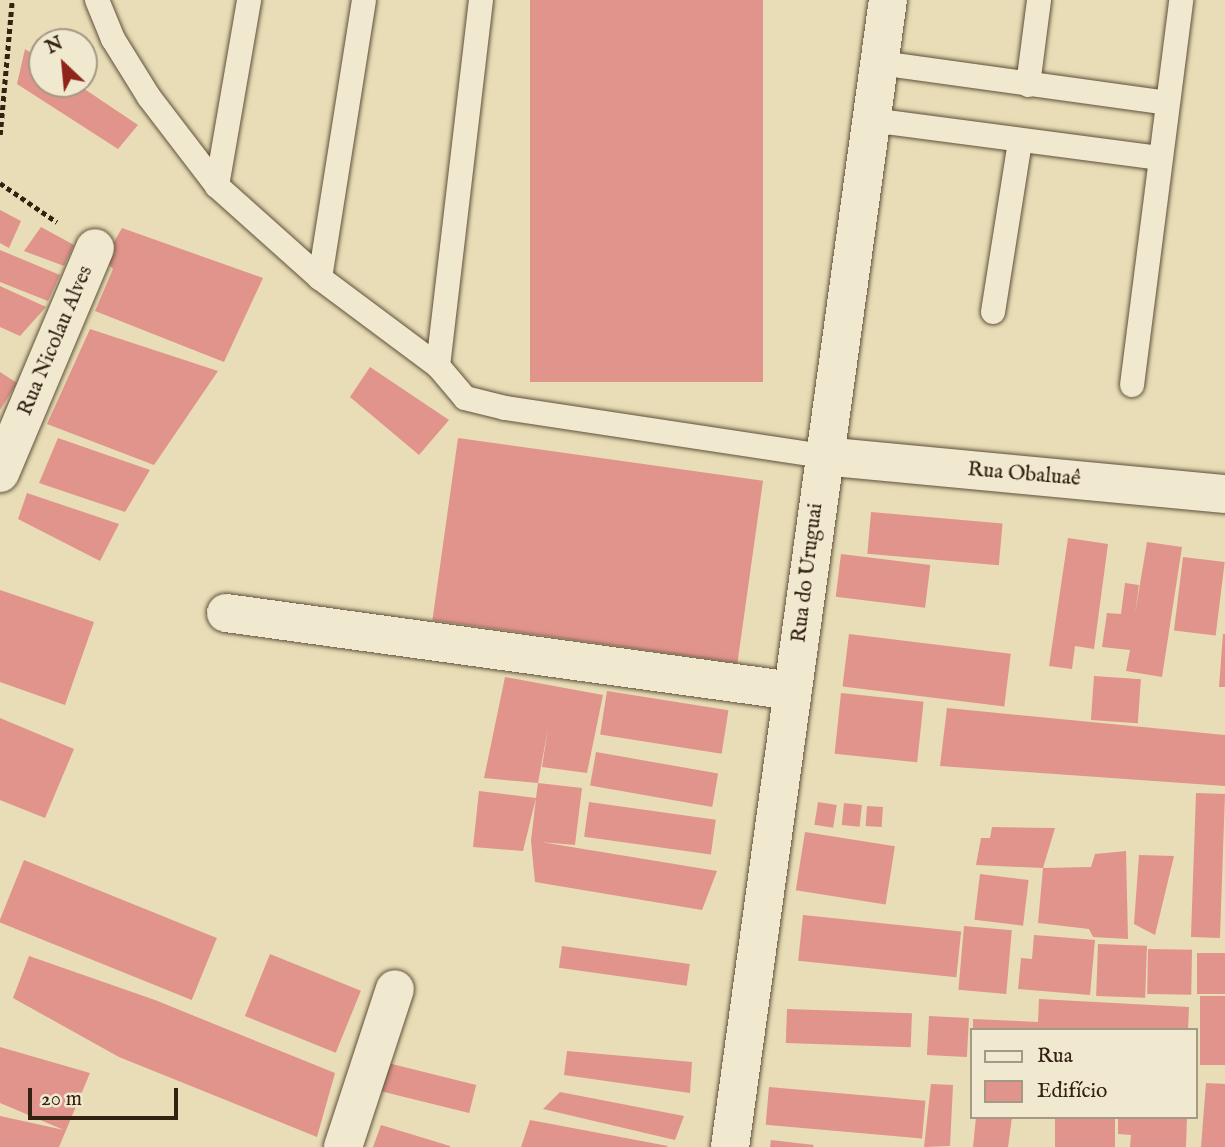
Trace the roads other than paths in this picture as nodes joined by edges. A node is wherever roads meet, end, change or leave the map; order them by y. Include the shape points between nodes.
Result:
1 (97, 0) edge
2 (248, 0) edge
3 (364, 0) edge
4 (481, 0) edge
5 (888, 0) edge
6 (1039, 0) edge
7 (1181, 0) edge
8 (880, 63) junction
9 (1028, 85) junction
10 (1167, 103) junction
11 (871, 120) junction
12 (1020, 141) junction
13 (1161, 158) junction
14 (217, 186) junction
15 (95, 248) road end
16 (320, 278) junction
17 (993, 312) dead end
18 (438, 366) junction
19 (1132, 385) dead end
20 (823, 456) junction
21 (0, 473) edge
22 (1225, 494) edge
23 (226, 613) dead end
24 (793, 691) junction
25 (394, 989) dead end
26 (343, 1147) edge
27 (730, 1147) edge

1 - 14 lane via 113,39 149,97
2 - 14 lane
3 - 16 lane
4 - 18 lane
5 - 8 street, Rua do Uruguai
6 - 9 lane
7 - 10 lane
8 - 9 lane
8 - 11 street, Rua do Uruguai
9 - 10 lane
10 - 13 lane
11 - 12 lane
11 - 20 street, Rua do Uruguai
12 - 13 lane
12 - 17 lane
13 - 19 lane
14 - 16 lane
15 - 21 street, Rua Nicolau Alves
16 - 18 lane
18 - 20 lane via 466,398 505,408
20 - 22 street, Rua Obaluaê
20 - 24 street, Rua do Uruguai
23 - 24 street
24 - 27 street, Rua do Uruguai
25 - 26 street

